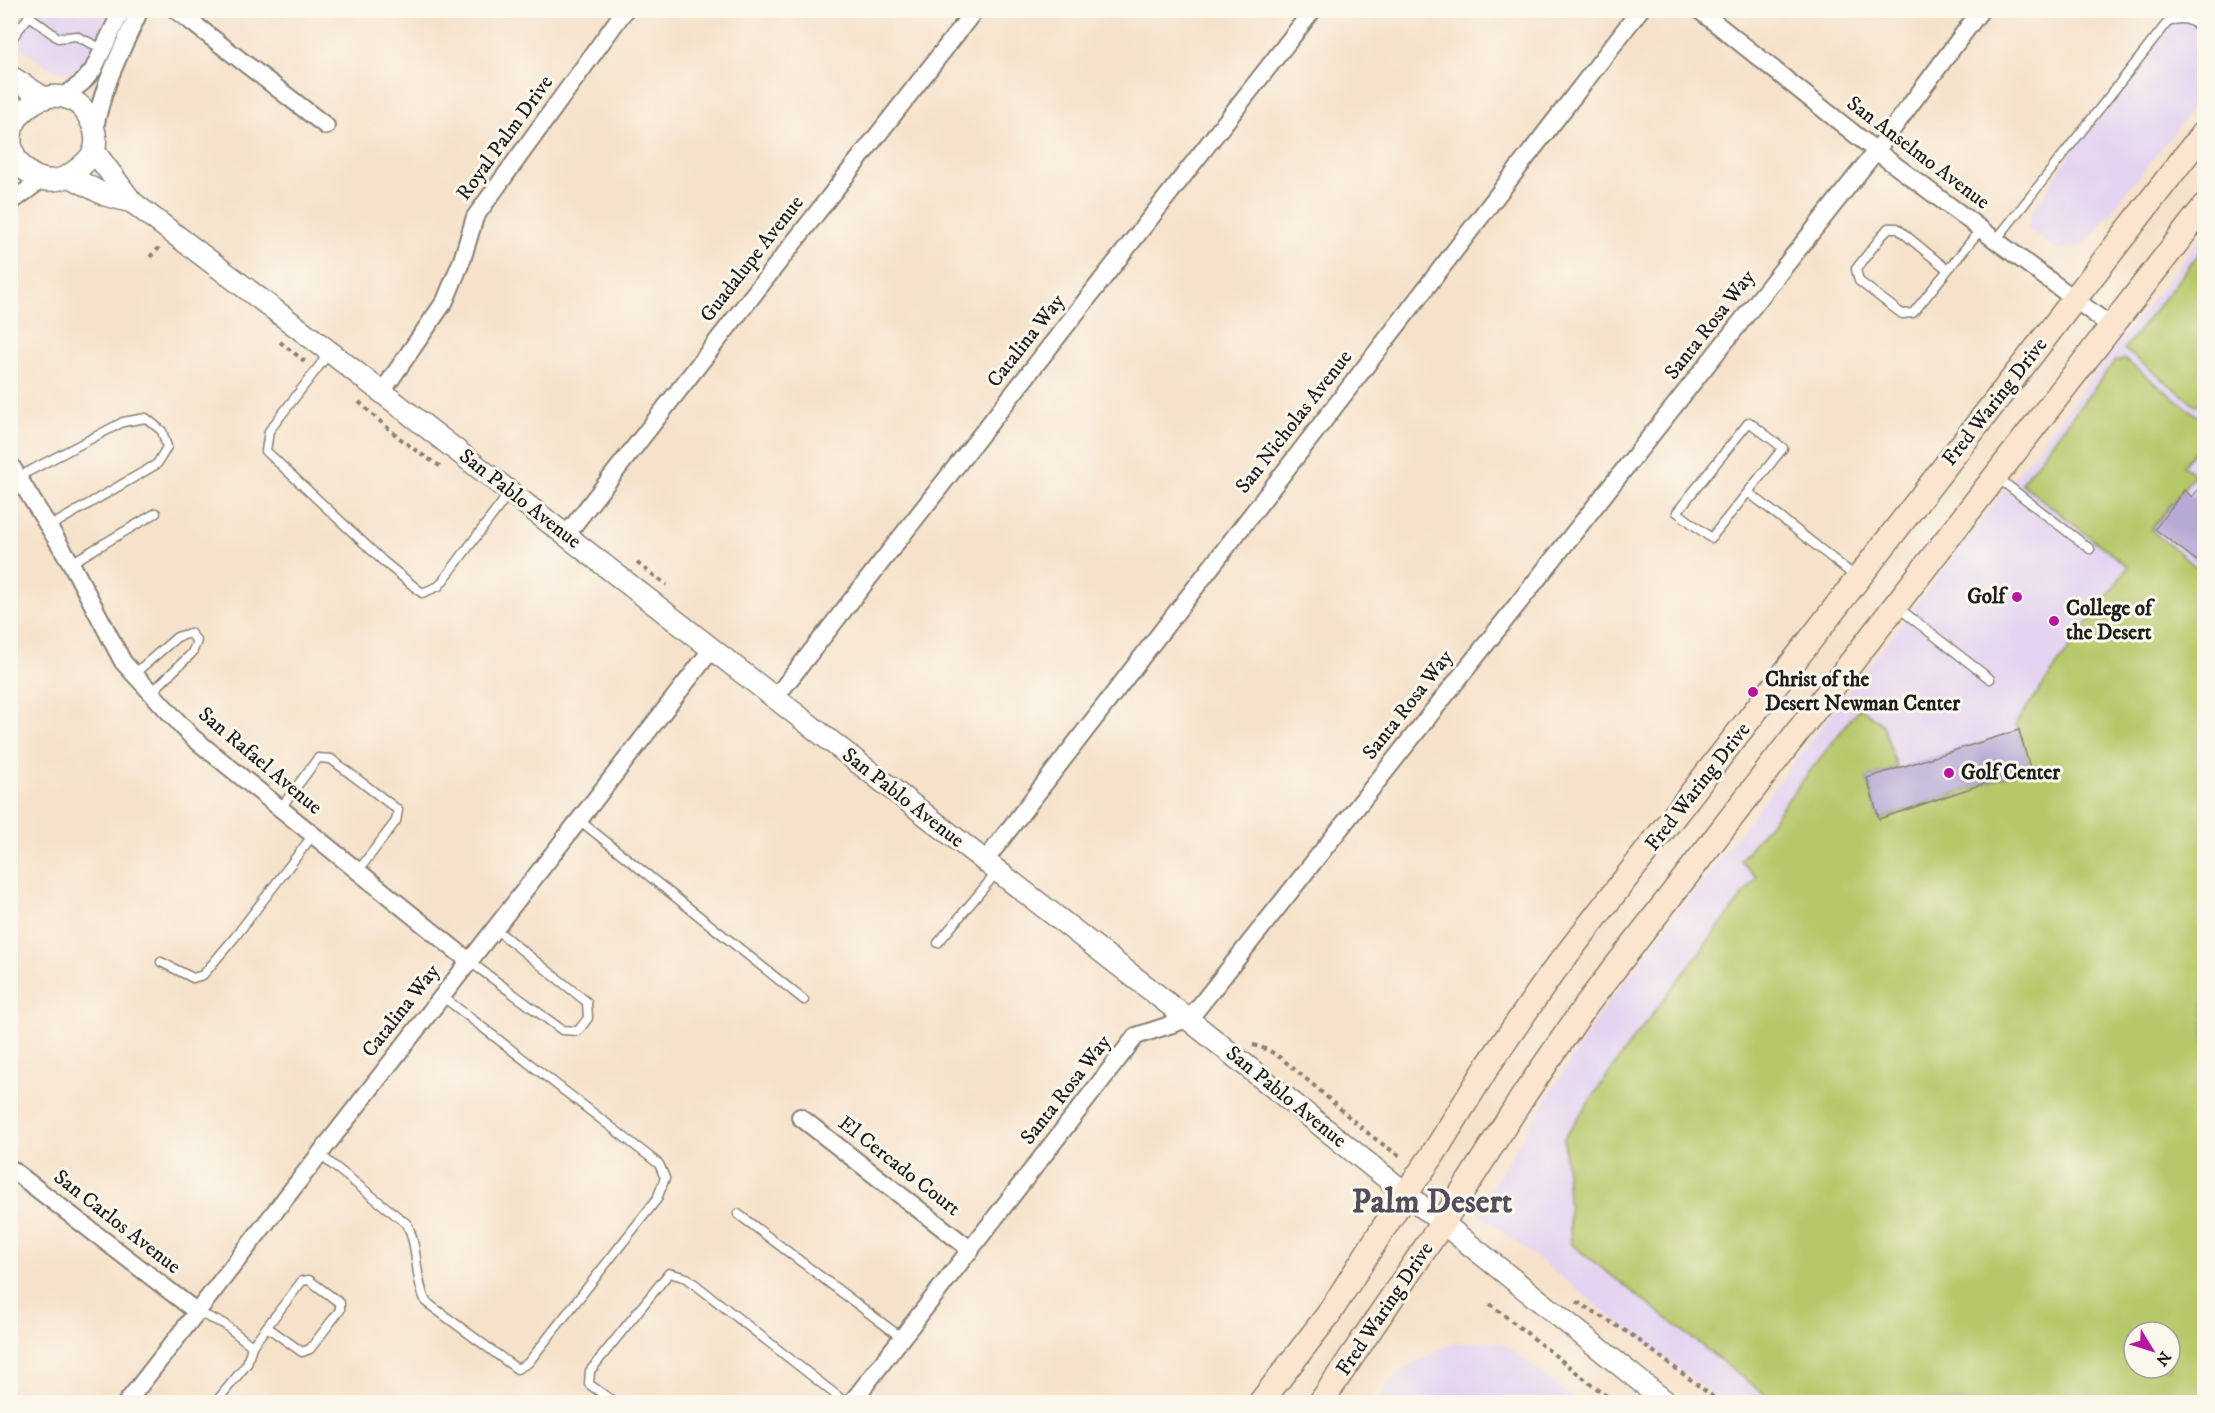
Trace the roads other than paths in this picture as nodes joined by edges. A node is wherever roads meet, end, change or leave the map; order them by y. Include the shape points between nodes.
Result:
1 (122, 10) edge
2 (140, 10) edge
3 (176, 10) edge
4 (975, 10) edge
5 (1313, 10) edge
6 (1640, 10) edge
7 (1699, 10) edge
8 (1981, 10) edge
9 (624, 11) edge
10 (2205, 30) edge
11 (10, 41) edge
12 (104, 48) junction
13 (10, 76) edge
14 (54, 97) junction
15 (326, 126) dead end
16 (2205, 132) edge
17 (94, 143) junction
18 (1876, 151) junction
19 (12, 152) edge
20 (69, 176) junction
21 (41, 180) junction
22 (132, 202) junction
23 (10, 203) edge
24 (2205, 207) edge
25 (1981, 229) junction
26 (1996, 240) junction
27 (1948, 270) junction
28 (2075, 298) junction
29 (2112, 327) junction
30 (330, 351) junction
31 (382, 392) junction
32 (14, 471) edge
33 (1996, 476) junction
34 (510, 492) junction
35 (1748, 492) junction
36 (156, 513) dead end
37 (49, 527) junction
38 (566, 535) junction
39 (2090, 549) dead end
40 (71, 563) junction
41 (1858, 580) junction
42 (1896, 605) junction
43 (712, 649) junction
44 (134, 674) junction
45 (1990, 679) dead end
46 (151, 693) junction
47 (775, 698) junction
48 (280, 809) junction
49 (579, 820) junction
50 (313, 835) junction
51 (991, 867) junction
52 (358, 871) junction
53 (494, 928) junction
54 (938, 943) dead end
55 (469, 961) junction
56 (161, 962) dead end
57 (442, 996) junction
58 (804, 1000) dead end
59 (1188, 1019) junction
60 (800, 1117) dead end
61 (319, 1154) junction
62 (10, 1168) edge
63 (1406, 1193) junction
64 (738, 1214) dead end
65 (1443, 1222) junction
66 (971, 1250) junction
67 (197, 1312) junction
68 (267, 1326) junction
69 (902, 1338) junction
70 (252, 1346) junction
71 (127, 1402) edge
72 (216, 1402) edge
73 (614, 1402) edge
74 (845, 1402) edge
75 (852, 1402) edge
76 (1261, 1402) edge
77 (1321, 1402) edge
78 (1666, 1402) edge

1 - 12 street
2 - 17 street via 99,104
3 - 15 street
4 - 38 street, Guadalupe Avenue
5 - 47 street, Catalina Way
6 - 51 street, San Nicholas Avenue
7 - 18 street, San Anselmo Avenue
8 - 18 street, Santa Rosa Way
9 - 31 street, Royal Palm Drive via 475,217 445,301
10 - 26 lane via 2185,18 2167,23
11 - 12 lane via 29,16 58,38 76,36
12 - 14 street via 83,82
13 - 14 street, San Pablo Avenue
14 - 17 street, San Pablo Avenue via 79,105 90,119
14 - 19 street via 26,108 12,126
16 - 28 main road, Fred Waring Drive
17 - 20 street via 82,166
17 - 22 street, San Pablo Avenue
18 - 25 street, San Anselmo Avenue
18 - 59 street, Santa Rosa Way
19 - 21 street via 26,171
20 - 21 street
20 - 22 street, San Pablo Avenue via 105,195
21 - 23 street
22 - 30 street, San Pablo Avenue
24 - 29 main road, Fred Waring Drive
25 - 26 street, San Anselmo Avenue
25 - 27 lane
26 - 28 street, San Anselmo Avenue
27 - 27 lane via 1908,315 1859,281 1856,269 1888,228 1897,228
28 - 29 street, San Anselmo Avenue
28 - 41 main road, Fred Waring Drive
29 - 33 main road, Fred Waring Drive
30 - 31 street, San Pablo Avenue
30 - 34 lane via 269,432 266,451 383,561 422,592 439,586
31 - 34 street, San Pablo Avenue
32 - 37 street, San Rafael Avenue
32 - 37 lane via 123,422 146,418 162,431 167,447 157,464
33 - 39 lane
33 - 42 main road, Fred Waring Drive
34 - 38 street, San Pablo Avenue
35 - 35 lane via 1783,448 1749,422 1677,512 1711,538
35 - 41 lane
36 - 40 lane
37 - 40 street, San Rafael Avenue
38 - 43 street, San Pablo Avenue
40 - 44 street, San Rafael Avenue via 123,662
41 - 63 main road, Fred Waring Drive via 1550,976
42 - 45 lane
42 - 65 main road, Fred Waring Drive via 1587,1004
43 - 47 street, San Pablo Avenue
43 - 49 street, Catalina Way
44 - 46 street, San Rafael Avenue
44 - 46 lane via 177,637 190,633 197,641 192,653
46 - 48 street, San Rafael Avenue via 192,737
47 - 51 street, San Pablo Avenue
48 - 50 street, San Rafael Avenue
48 - 52 lane via 318,758 331,759 398,810 396,821
49 - 53 street, Catalina Way
49 - 58 lane
50 - 52 street, San Rafael Avenue
50 - 56 lane via 203,975 193,978
51 - 54 lane
51 - 59 street, San Pablo Avenue
52 - 55 street, San Rafael Avenue
53 - 55 street, Catalina Way
53 - 55 lane via 586,1002 588,1018 578,1031 562,1030
55 - 57 street, Catalina Way
57 - 61 street, Catalina Way
57 - 61 lane via 659,1164 665,1178 657,1198 528,1364 518,1369 426,1302 407,1224
59 - 63 street, San Pablo Avenue
59 - 66 street, Santa Rosa Way via 1136,1036
60 - 66 street, El Cercado Court
61 - 67 street, Catalina Way
62 - 67 street, San Carlos Avenue
63 - 65 street, San Pablo Avenue
63 - 76 main road, Fred Waring Drive via 1328,1315
64 - 69 lane
65 - 77 main road, Fred Waring Drive
65 - 78 street, San Pablo Avenue
66 - 69 street, Santa Rosa Way
67 - 70 lane via 224,1324
67 - 71 street, Catalina Way
68 - 68 lane via 302,1281 309,1280 340,1303 340,1310 328,1326 310,1349 302,1352
68 - 70 lane
69 - 75 street, Santa Rosa Way
70 - 72 lane via 247,1364
73 - 74 lane via 589,1384 590,1371 669,1273 687,1278

